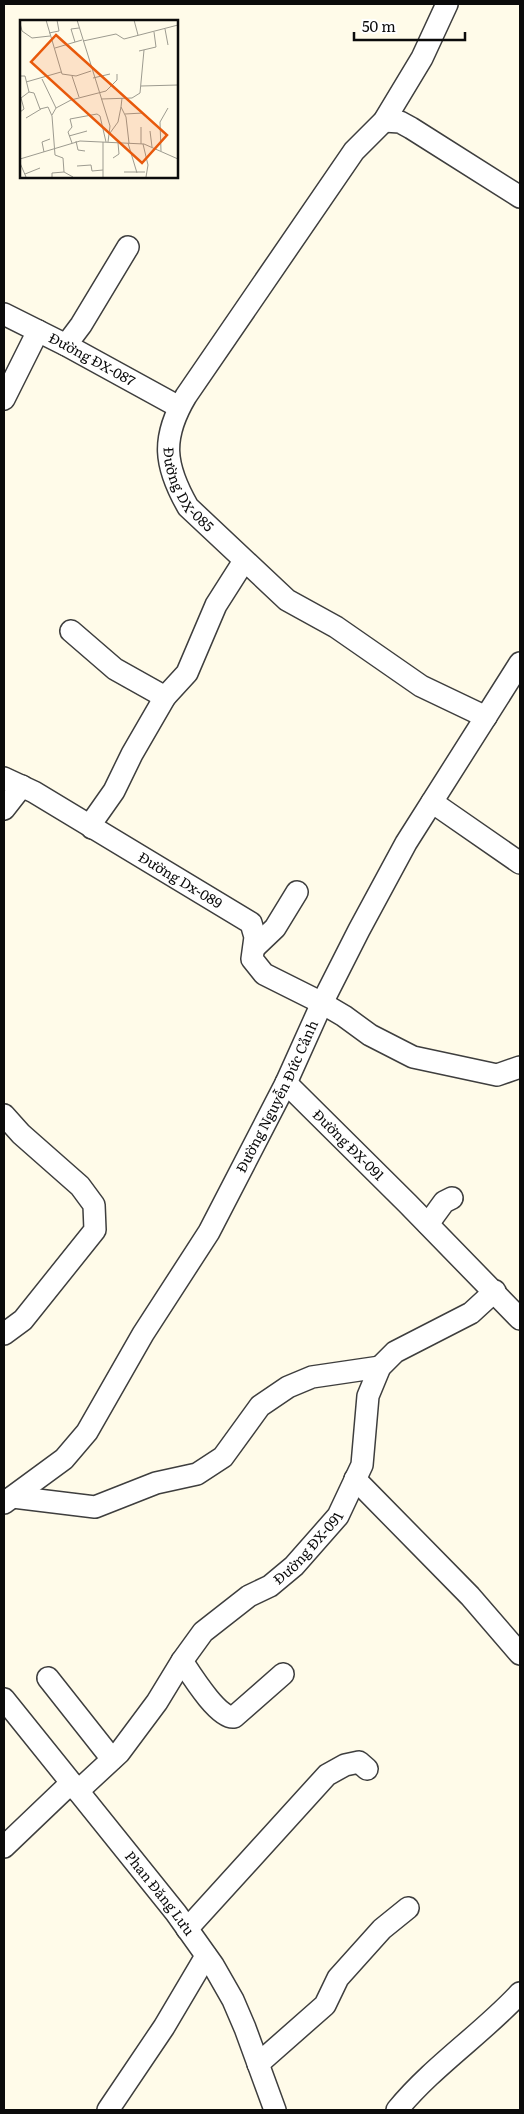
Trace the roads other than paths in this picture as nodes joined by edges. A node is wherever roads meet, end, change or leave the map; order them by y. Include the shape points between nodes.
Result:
1 (448, 4) edge
2 (384, 121) junction
3 (520, 197) edge
4 (128, 247) dead end
5 (4, 314) edge
6 (38, 331) junction
7 (66, 345) junction
8 (4, 399) edge
9 (180, 407) junction
10 (244, 561) junction
11 (71, 631) dead end
12 (520, 663) edge
13 (165, 697) junction
14 (486, 717) junction
15 (13, 782) edge
16 (432, 802) junction
17 (4, 809) edge
18 (92, 828) junction
19 (520, 863) edge
20 (297, 892) dead end
21 (254, 948) junction
22 (322, 1003) junction
23 (520, 1068) edge
24 (286, 1084) junction
25 (4, 1115) edge
26 (452, 1198) dead end
27 (428, 1224) junction
28 (495, 1291) junction
29 (520, 1317) edge
30 (4, 1334) edge
31 (380, 1367) junction
32 (355, 1480) junction
33 (8, 1500) edge
34 (520, 1654) edge
35 (182, 1661) junction
36 (282, 1674) dead end
37 (48, 1678) dead end
38 (4, 1699) edge
39 (112, 1759) junction
40 (368, 1769) dead end
41 (74, 1787) junction
42 (4, 1847) edge
43 (408, 1908) dead end
44 (187, 1929) junction
45 (206, 1956) junction
46 (520, 1993) edge
47 (258, 2064) junction
48 (108, 2110) edge
49 (275, 2110) edge
50 (397, 2110) edge

1 - 2 street, Đường DX-085 via 422,58
2 - 3 street via 400,122 411,128
2 - 9 street, Đường DX-085 via 354,151
4 - 7 street
5 - 6 street, Đường ĐX-087
6 - 7 street, Đường ĐX-087
6 - 8 street
7 - 9 street, Đường ĐX-087
9 - 10 street, Đường DX-085 via 168,440 168,459 177,488 188,507
10 - 13 street via 216,605 186,673
10 - 14 street, Đường DX-085 via 286,600 336,627 421,686
11 - 13 street via 115,669
12 - 14 street, Đường Nguyễn Đức Cảnh
13 - 18 street
14 - 16 street, Đường Nguyễn Đức Cảnh
15 - 17 street
15 - 18 street, Đường Dx-089
16 - 19 street
16 - 22 street, Đường Nguyễn Đức Cảnh via 406,843
18 - 21 street, Đường Dx-089 via 251,923
20 - 21 street via 275,928
21 - 22 street, Đường Dx-089 via 252,959 264,974
22 - 23 street, Đường Dx-089 via 370,1035 413,1057 497,1075
22 - 24 street, Đường Nguyễn Đức Cảnh
24 - 27 street, Đường ĐX-091
24 - 33 street, Đường Nguyễn Đức Cảnh via 209,1232 143,1334 87,1432 64,1459
25 - 30 street via 80,1186 94,1206 95,1230 23,1320
26 - 27 street via 444,1202
27 - 28 street, Đường ĐX-091
28 - 29 street, Đường ĐX-091
28 - 31 street, Đường ĐX-091 via 471,1313 395,1352
31 - 32 street, Đường ĐX-091 via 368,1396 362,1465
31 - 33 street via 312,1377 288,1387 260,1406 223,1456 197,1474 156,1482 95,1507
32 - 34 street via 470,1596
32 - 35 street, Đường ĐX-091 via 338,1516 294,1566 203,1632
35 - 36 street via 210,1699 231,1718
35 - 39 street, Đường ĐX-091 via 158,1702
37 - 39 street
38 - 41 street, Phan Đăng Lưu
39 - 41 street, Đường ĐX-091
40 - 44 street via 359,1762 327,1775
41 - 42 street, Đường ĐX-091
41 - 44 street, Phan Đăng Lưu
43 - 47 street via 382,1929 338,1978 325,2005
44 - 45 street, Phan Đăng Lưu
45 - 47 street, Phan Đăng Lưu via 233,2000
45 - 48 street via 164,2027
46 - 50 street
47 - 49 street, Phan Đăng Lưu

